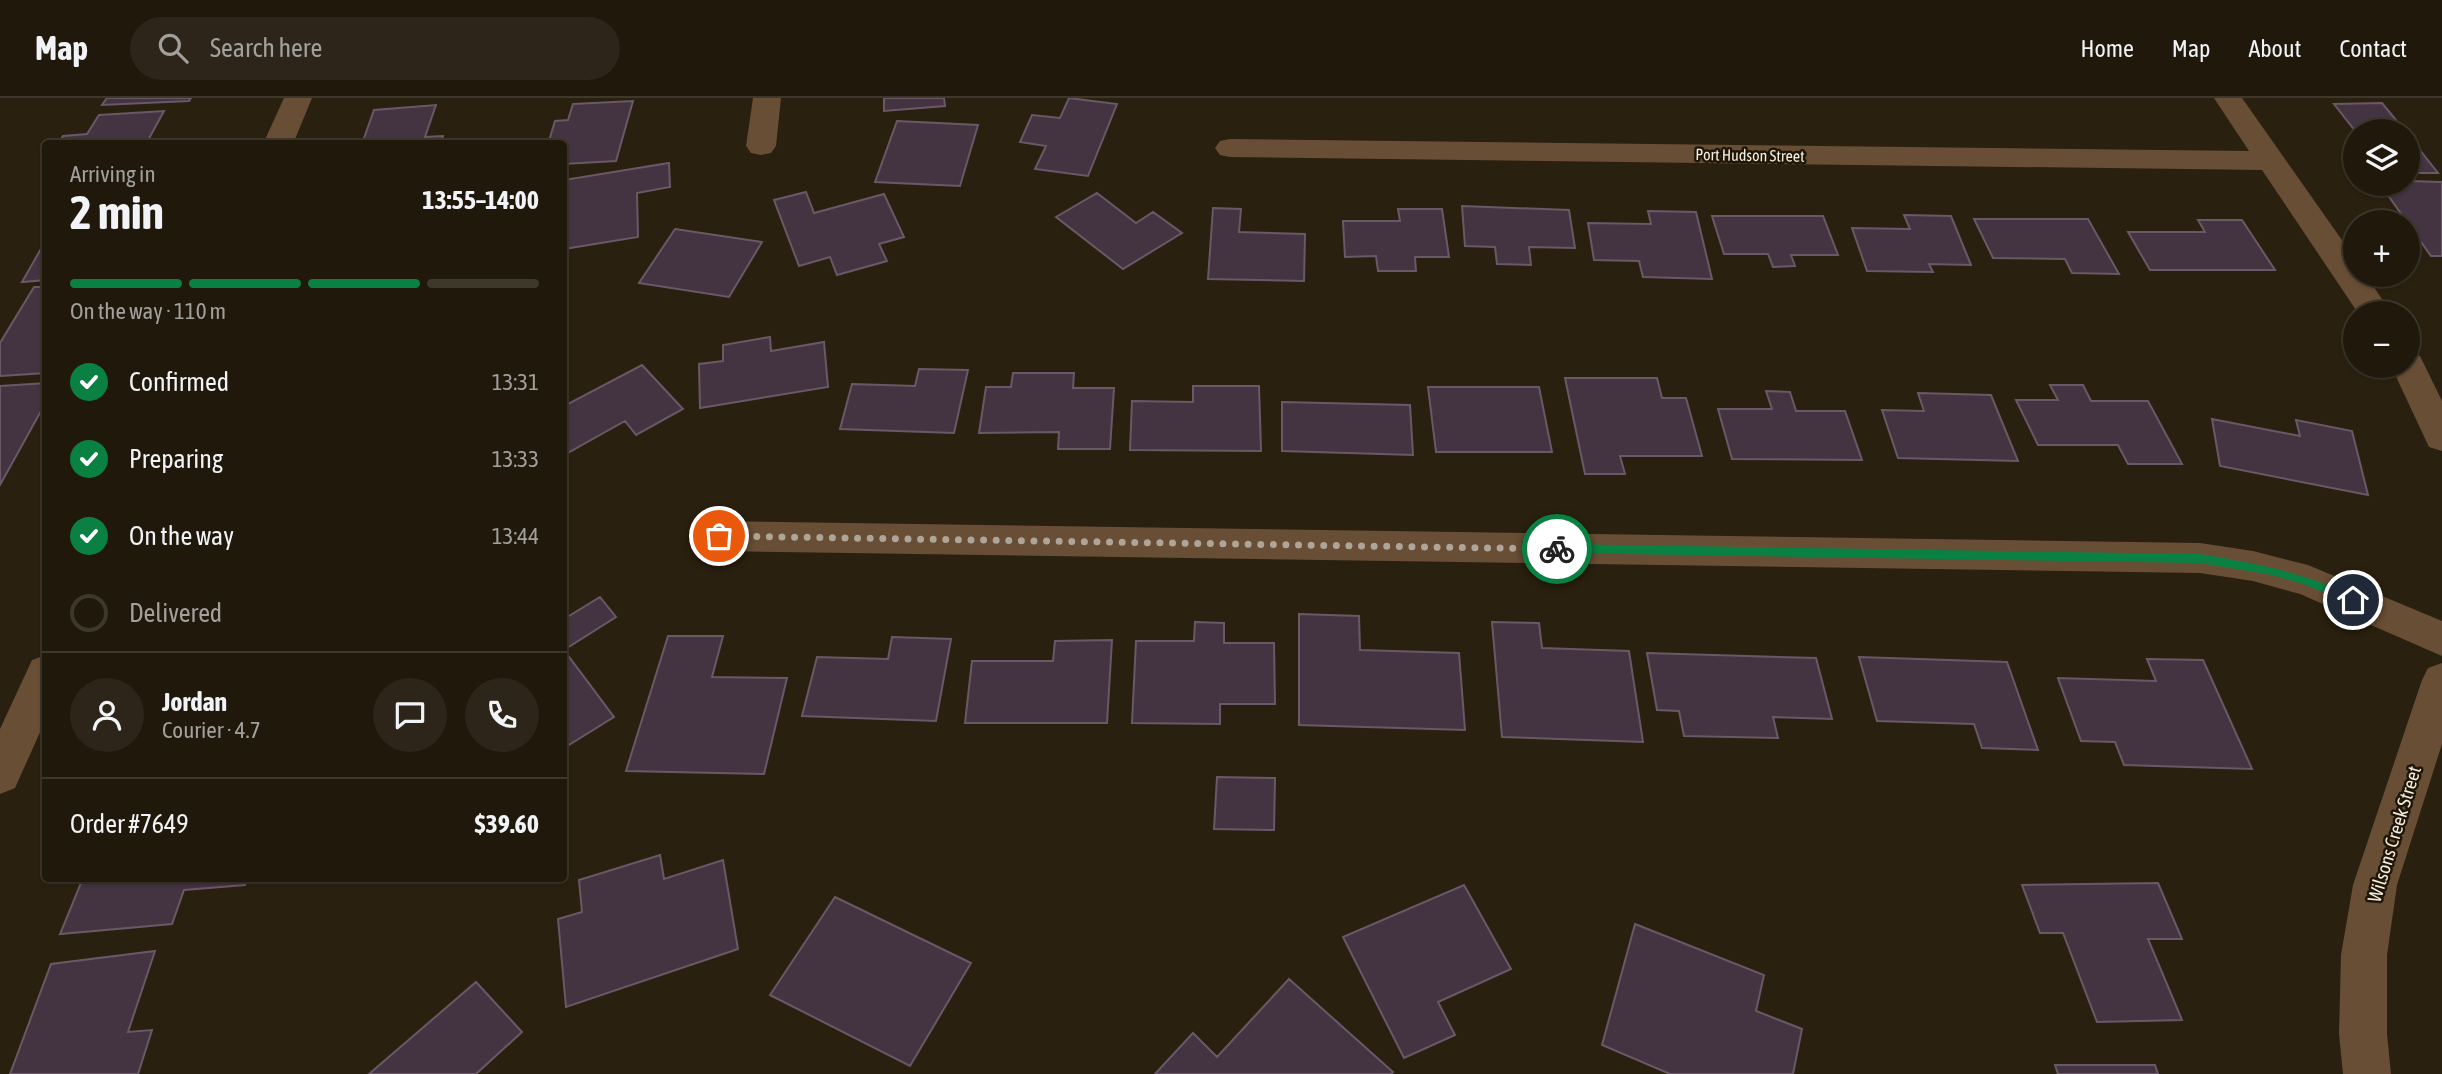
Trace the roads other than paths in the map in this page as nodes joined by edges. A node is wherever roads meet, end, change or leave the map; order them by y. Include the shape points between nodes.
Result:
1 (298, 98) edge
2 (767, 98) edge
3 (2228, 98) edge
4 (280, 140) edge
5 (761, 146) dead end
6 (1230, 149) dead end
7 (2270, 161) junction
8 (2367, 301) edge
9 (2414, 378) edge
10 (2442, 438) edge
11 (719, 536) dead end
12 (2442, 639) edge
13 (2442, 680) edge
14 (42, 681) edge
15 (0, 775) edge
16 (2367, 1074) edge

1 - 4 street
2 - 5 street
3 - 7 street
6 - 7 street, Port Hudson Street
7 - 8 street
9 - 10 street
11 - 12 street via 2200,558 2308,581
13 - 16 street, Wilsons Creek Street via 2375,885 2364,955 2362,1034
14 - 15 street

